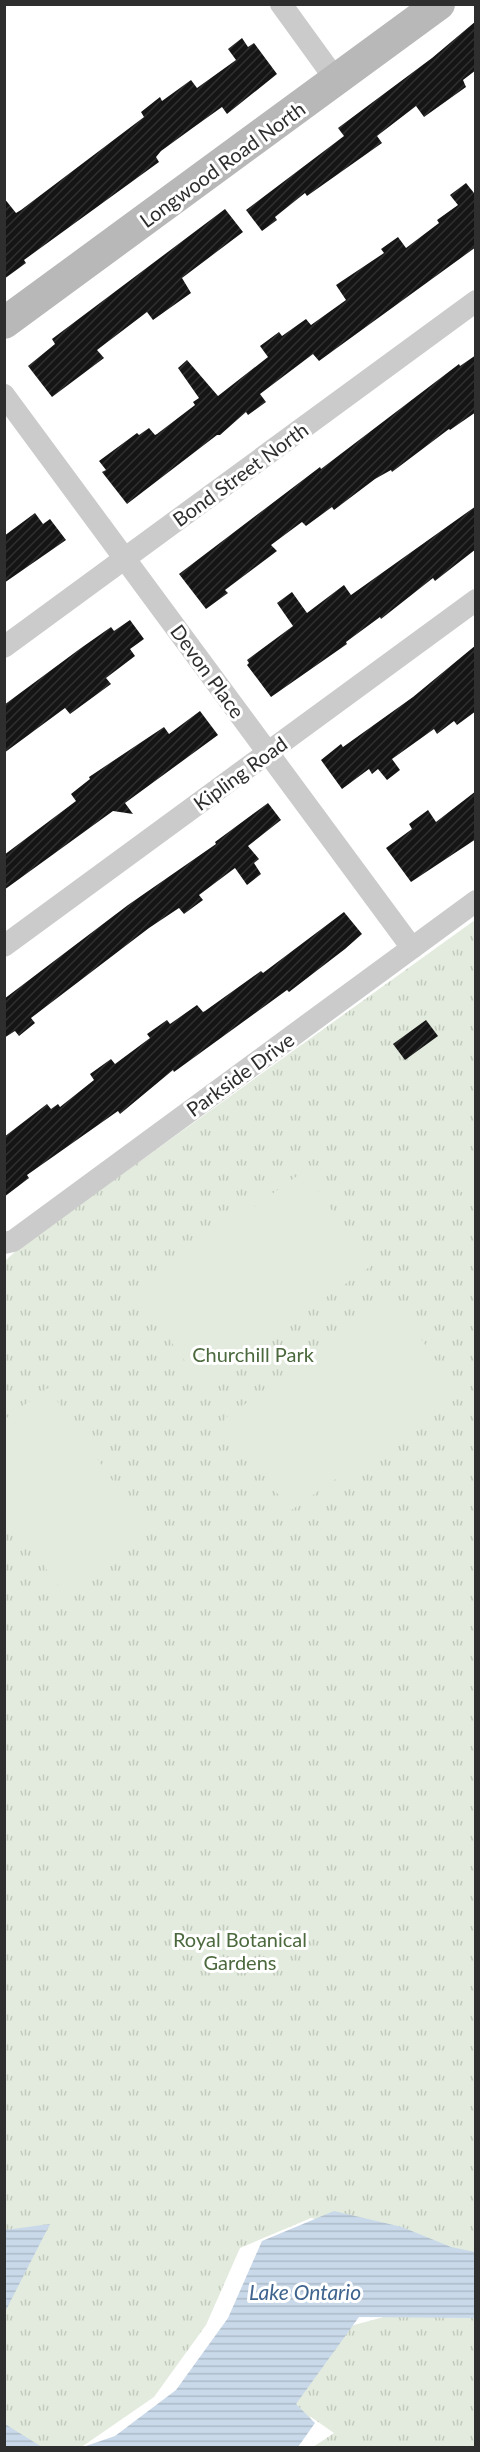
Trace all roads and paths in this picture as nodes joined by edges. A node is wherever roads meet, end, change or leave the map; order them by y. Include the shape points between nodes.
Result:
1 (281, 4) edge
2 (439, 4) edge
3 (336, 80) junction
4 (476, 302) edge
5 (4, 323) edge
6 (4, 395) edge
7 (125, 559) junction
8 (476, 600) edge
9 (4, 647) edge
10 (268, 752) junction
11 (476, 901) edge
12 (4, 945) edge
13 (412, 948) junction
14 (4, 1244) edge

1 - 3 street
2 - 3 street, Longwood Road North
3 - 5 street, Longwood Road North
4 - 7 street, Bond Street North
6 - 7 street, Devon Place
7 - 9 street, Bond Street North
7 - 10 street, Devon Place
8 - 10 street, Kipling Road
10 - 12 street, Kipling Road
10 - 13 street, Devon Place
11 - 13 street, Parkside Drive
13 - 14 street, Parkside Drive

